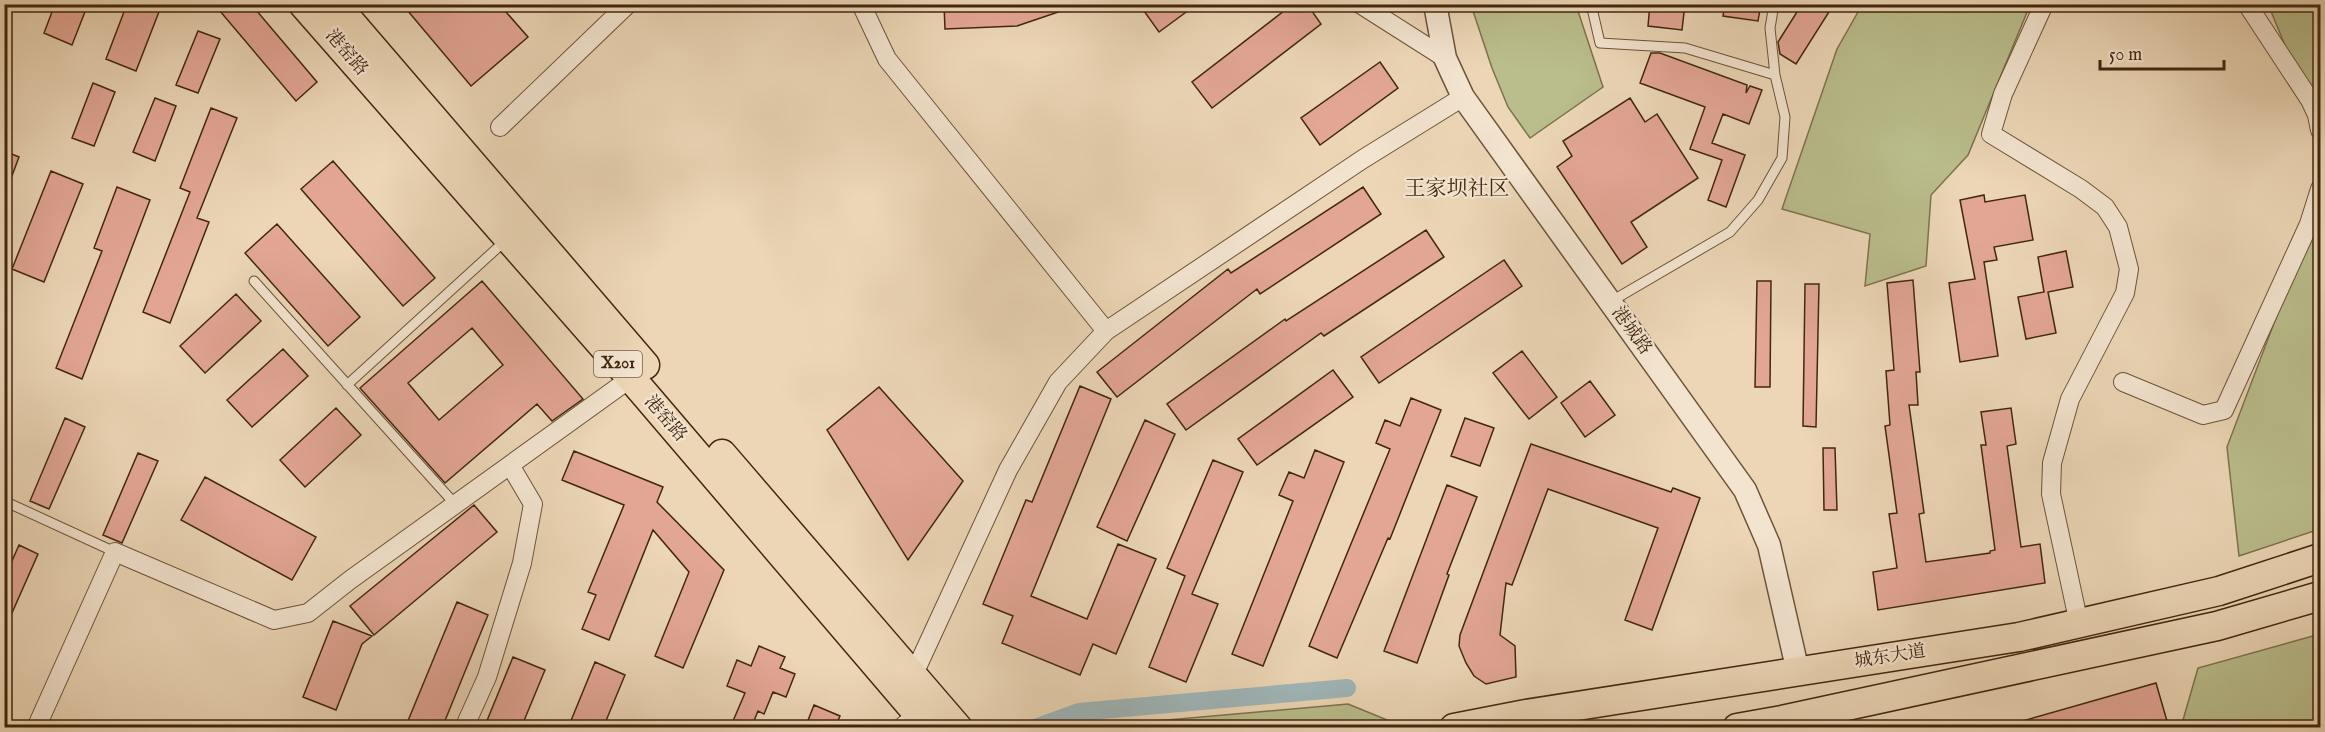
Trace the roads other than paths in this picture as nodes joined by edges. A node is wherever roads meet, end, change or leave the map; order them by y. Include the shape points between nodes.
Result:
1 (303, 4) edge
2 (335, 4) edge
3 (628, 4) edge
4 (861, 4) edge
5 (1360, 4) edge
6 (1435, 4) edge
7 (1591, 4) edge
8 (1774, 4) edge
9 (2044, 4) edge
10 (2247, 4) edge
11 (1445, 58) junction
12 (1775, 75) junction
13 (1463, 97) junction
14 (500, 127) dead end
15 (2320, 130) edge
16 (2320, 189) edge
17 (508, 238) junction
18 (254, 281) dead end
19 (1610, 302) junction
20 (1106, 331) junction
21 (631, 378) junction
22 (2123, 382) dead end
23 (347, 384) junction
24 (510, 465) junction
25 (4, 501) edge
26 (455, 504) junction
27 (115, 552) junction
28 (2320, 558) edge
29 (2320, 596) edge
30 (2079, 624) junction
31 (1798, 672) junction
32 (913, 676) junction
33 (929, 722) edge
34 (36, 728) edge
35 (464, 728) edge
36 (1454, 728) edge
37 (1737, 728) edge

1 - 17 main road, 港窑路 / X201
2 - 32 main road, 港窑路 / X201
3 - 14 street
4 - 20 street via 887,59
5 - 11 street
6 - 11 street, 港城路
7 - 12 lane via 1600,43 1685,48
8 - 12 lane via 1770,27
9 - 30 street via 2003,94 1991,134 2105,207 2118,227 2129,269 2125,292 2070,399 2052,463 2051,494
10 - 15 street via 2310,100
11 - 13 street, 港城路
12 - 19 lane via 1785,117 1782,158 1758,200 1730,232
13 - 19 street, 港城路
13 - 20 street
16 - 22 street via 2309,224 2224,410 2203,415
17 - 21 main road, 港窑路 / X201
17 - 23 lane
18 - 23 lane
19 - 31 street, 港城路 via 1745,490 1769,545
20 - 32 street via 1058,382 1008,470
21 - 24 street
21 - 33 main road, 港窑路 / X201
23 - 26 lane
24 - 26 street
24 - 35 street via 533,504 522,563 487,677
25 - 27 lane
26 - 27 street via 308,613 274,620
27 - 34 street
28 - 30 main road, 城东大道 via 2219,591
29 - 37 main road, 城东大道 via 2217,626
30 - 31 main road, 城东大道
31 - 36 main road, 城东大道
32 - 33 main road, 港窑路 / X201

